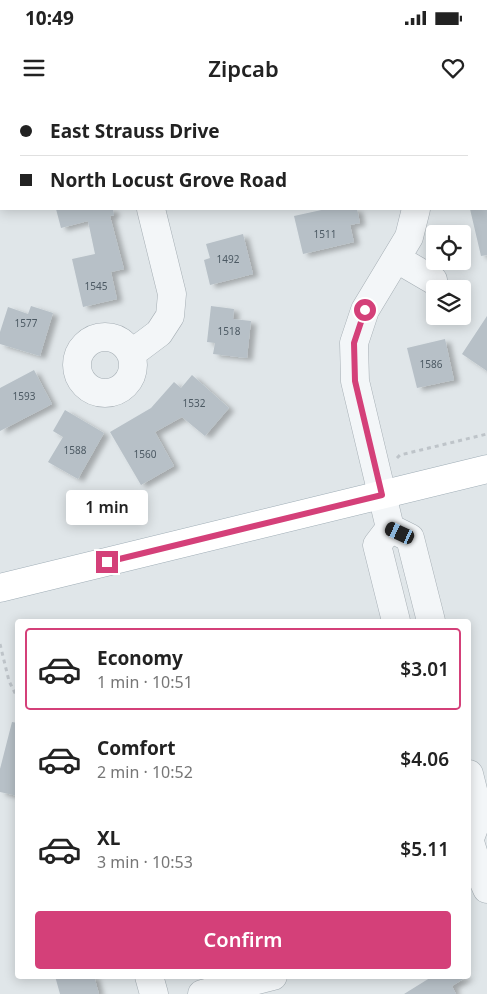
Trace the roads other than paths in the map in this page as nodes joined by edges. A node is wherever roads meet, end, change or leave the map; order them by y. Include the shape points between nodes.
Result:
1 (151, 210) edge
2 (416, 210) edge
3 (397, 259) junction
4 (433, 280) dead end
5 (131, 354) dead end
6 (487, 469) edge
7 (382, 495) junction
8 (390, 528) junction
9 (0, 588) edge
10 (395, 619) edge
11 (430, 619) edge
12 (471, 782) edge
13 (471, 836) edge
14 (471, 850) edge
15 (478, 879) edge
16 (150, 979) edge
17 (261, 979) edge
18 (154, 994) edge
19 (202, 994) edge

1 - 5 street via 172,294 170,316 159,333
2 - 3 street via 409,237
3 - 4 street
3 - 7 street via 365,310 354,343 355,381
6 - 7 main road
7 - 8 street
7 - 9 main road
8 - 10 street via 376,545
8 - 11 street via 410,538
12 - 13 street via 479,814
14 - 15 street
16 - 18 street
17 - 19 street

